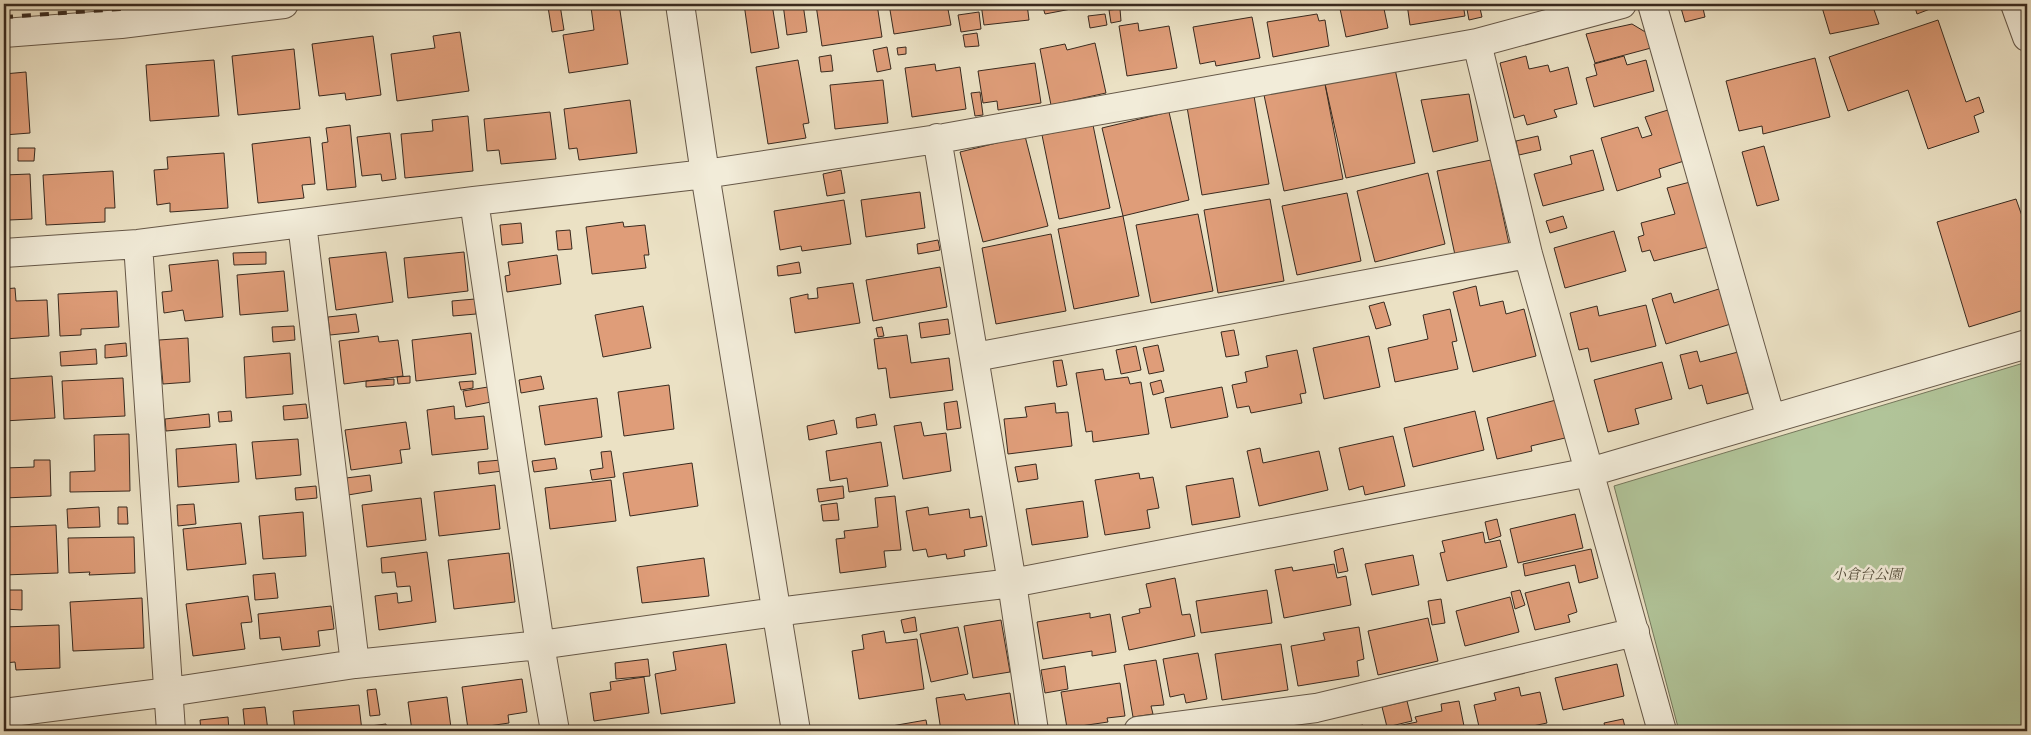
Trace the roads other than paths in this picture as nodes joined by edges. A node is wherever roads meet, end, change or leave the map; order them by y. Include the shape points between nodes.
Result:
1 (284, 4) edge
2 (680, 4) edge
3 (1622, 4) edge
4 (1652, 4) edge
5 (2015, 4) edge
6 (4, 33) edge
7 (2027, 37) edge
8 (1477, 43) junction
9 (937, 138) junction
10 (705, 174) junction
11 (474, 201) junction
12 (302, 223) junction
13 (138, 244) junction
14 (4, 254) edge
15 (1528, 254) junction
16 (2027, 344) edge
17 (975, 357) junction
18 (1771, 418) junction
19 (1590, 472) junction
20 (1012, 583) junction
21 (776, 612) junction
22 (1635, 632) junction
23 (540, 644) junction
24 (355, 664) junction
25 (168, 692) junction
26 (4, 712) edge
27 (171, 731) edge
28 (555, 731) edge
29 (796, 731) edge
30 (1034, 731) edge
31 (1138, 731) edge
32 (1662, 731) edge

1 - 6 street via 121,24
2 - 10 street
3 - 8 street
4 - 18 street
5 - 7 street
8 - 9 street
8 - 15 street
9 - 10 street
9 - 17 street
10 - 11 street
10 - 21 street
11 - 12 street
11 - 23 street
12 - 13 street
12 - 24 street
13 - 14 street
13 - 25 street
15 - 17 street
15 - 19 street
16 - 18 street
17 - 20 street
18 - 19 street
19 - 20 street
19 - 22 street
20 - 21 street
20 - 30 street
21 - 23 street
21 - 29 street
22 - 31 street via 1316,708
22 - 32 street
23 - 24 street
23 - 28 street
24 - 25 street
25 - 26 street
25 - 27 street

